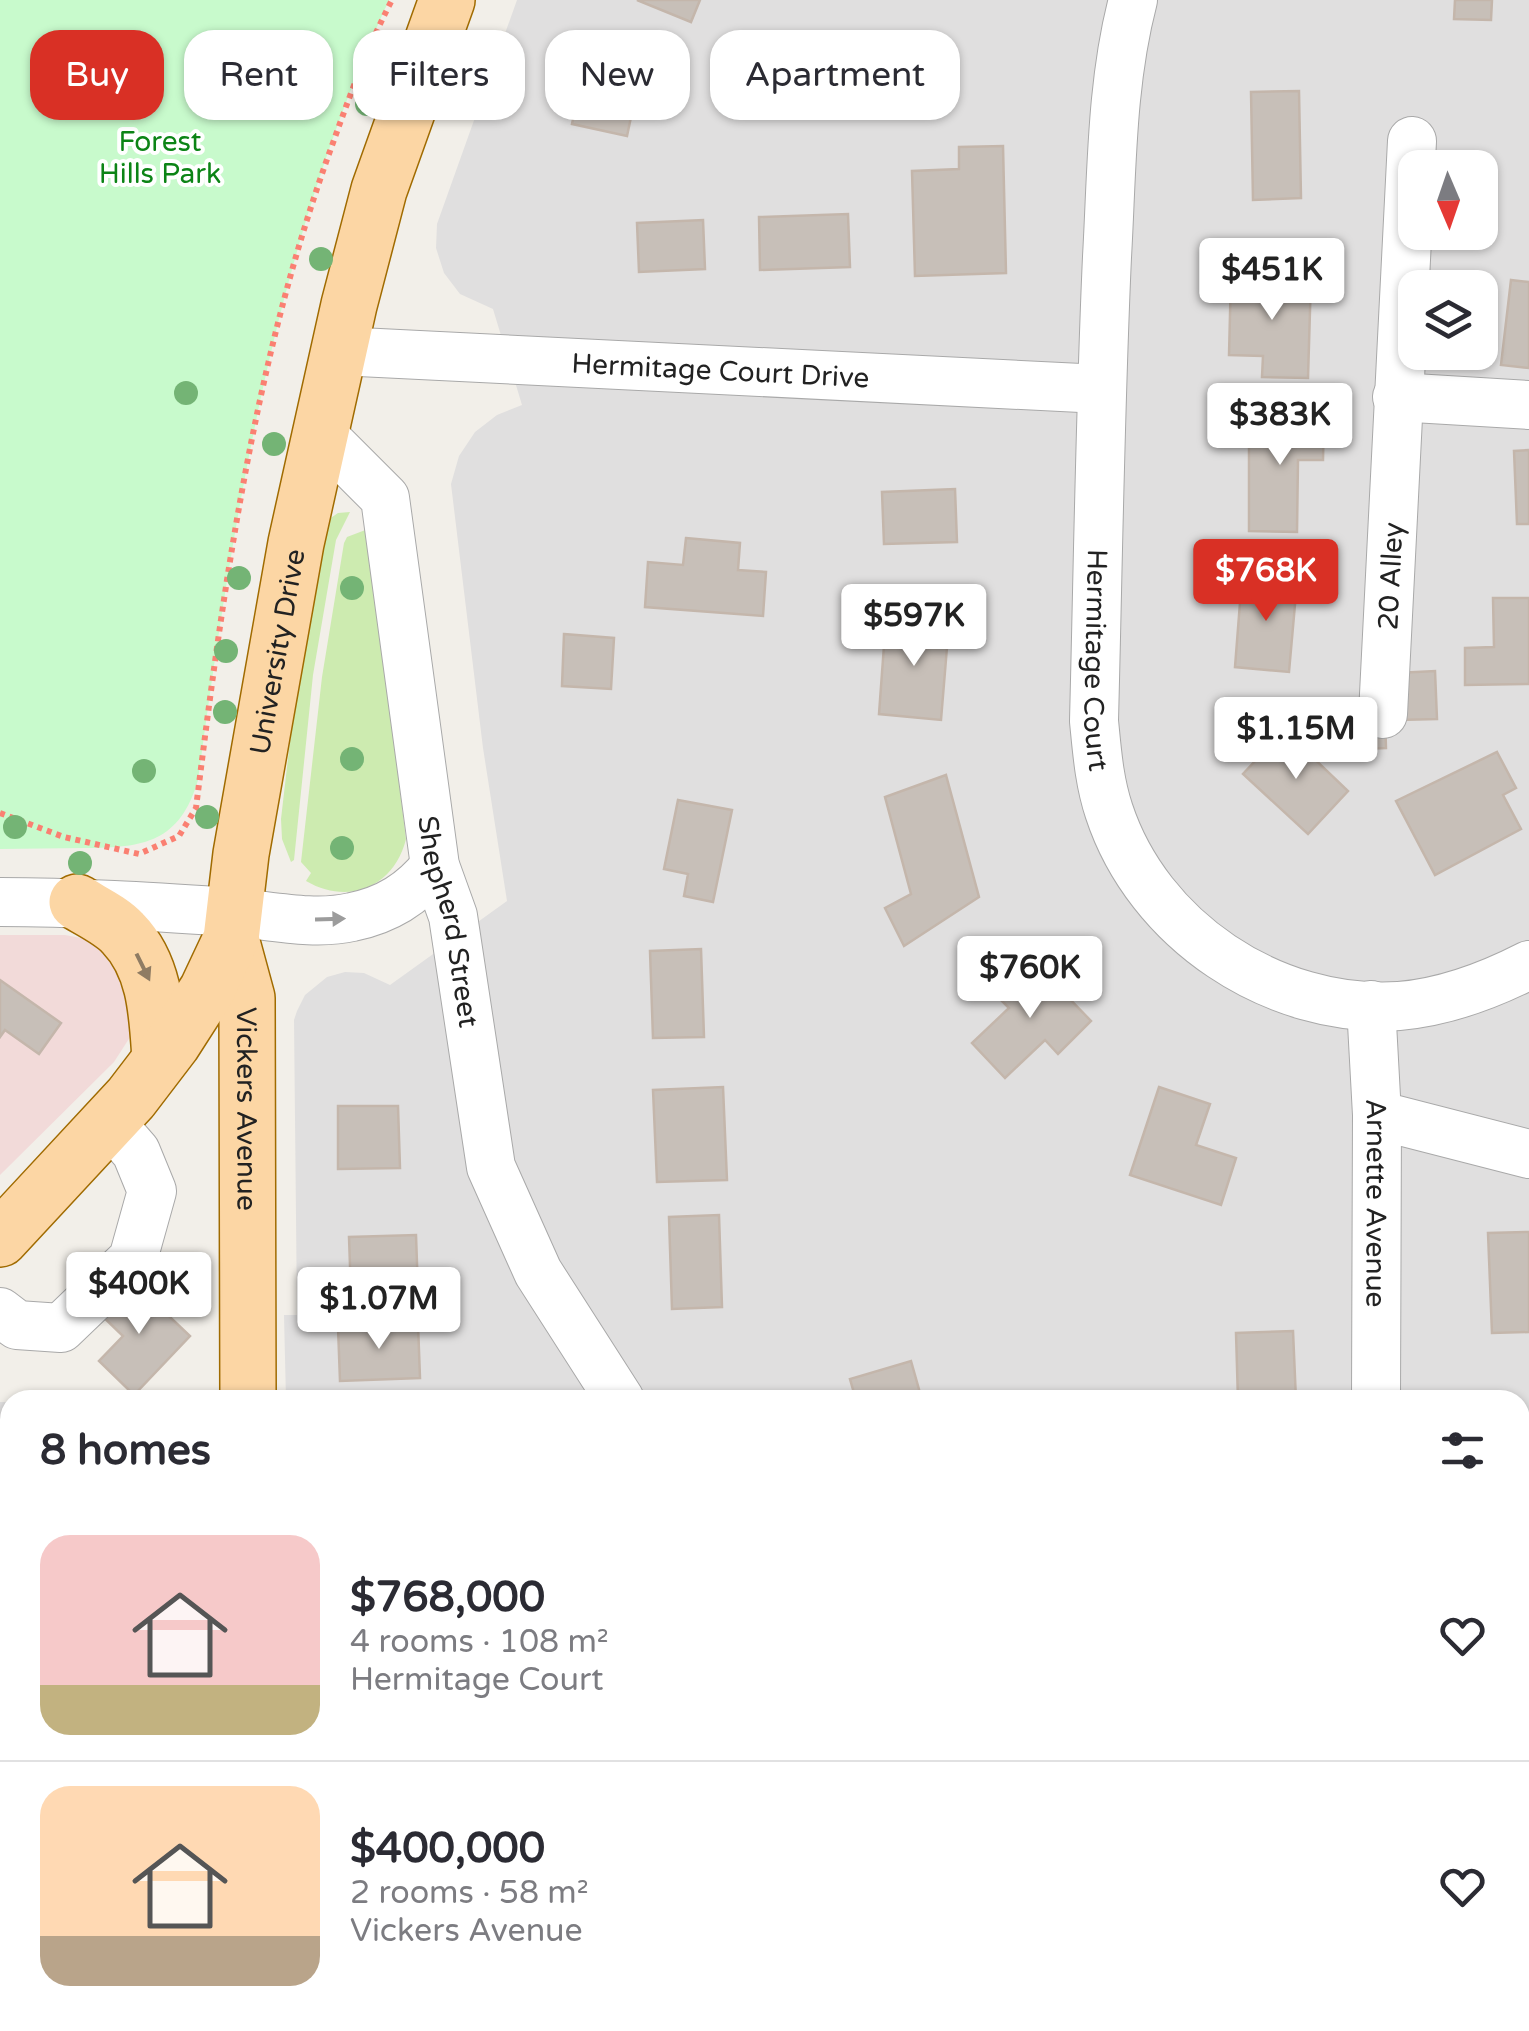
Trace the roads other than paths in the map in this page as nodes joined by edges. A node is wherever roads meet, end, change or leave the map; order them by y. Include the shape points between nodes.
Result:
1 (447, 0) edge
2 (1134, 0) edge
3 (1412, 141) dead end
4 (339, 351) junction
5 (1101, 389) junction
6 (1398, 397) junction
7 (1529, 406) edge
8 (322, 436) junction
9 (1383, 714) dead end
10 (435, 866) junction
11 (0, 902) edge
12 (76, 902) junction
13 (232, 926) junction
14 (1529, 965) edge
15 (1371, 1005) junction
16 (160, 1059) junction
17 (1378, 1114) junction
18 (109, 1122) junction
19 (1529, 1154) edge
20 (0, 1239) edge
21 (0, 1312) edge
22 (248, 1390) edge
23 (614, 1390) edge
24 (1376, 1390) edge

1 - 4 main road, University Drive via 380,190
2 - 5 street, Hermitage Court via 1115,95
3 - 6 street, 20 Alley
4 - 5 street, Hermitage Court Drive
4 - 8 main road, University Drive
5 - 15 street, Hermitage Court via 1094,721 1110,812 1154,894 1222,958 1307,996
6 - 7 street
6 - 9 street, 20 Alley
8 - 10 street, Shepherd Street via 385,498
8 - 13 main road, University Drive via 296,543
13 -> 10 street via 348,918 397,901
10 - 23 street, Shepherd Street via 452,916 491,1167 538,1272
11 - 12 street
12 - 13 street
12 -> 16 main road via 122,932 146,967 157,1006
13 - 16 main road, University Drive via 208,990
13 - 22 main road, Vickers Avenue via 247,998
14 - 15 street, Hermitage Court via 1446,999
15 - 17 street, Arnette Avenue
16 - 18 main road, University Drive
17 - 19 street
17 - 24 street, Arnette Avenue
18 - 20 main road, University Drive
18 - 21 street via 136,1152 152,1191 133,1260 60,1328 17,1325

